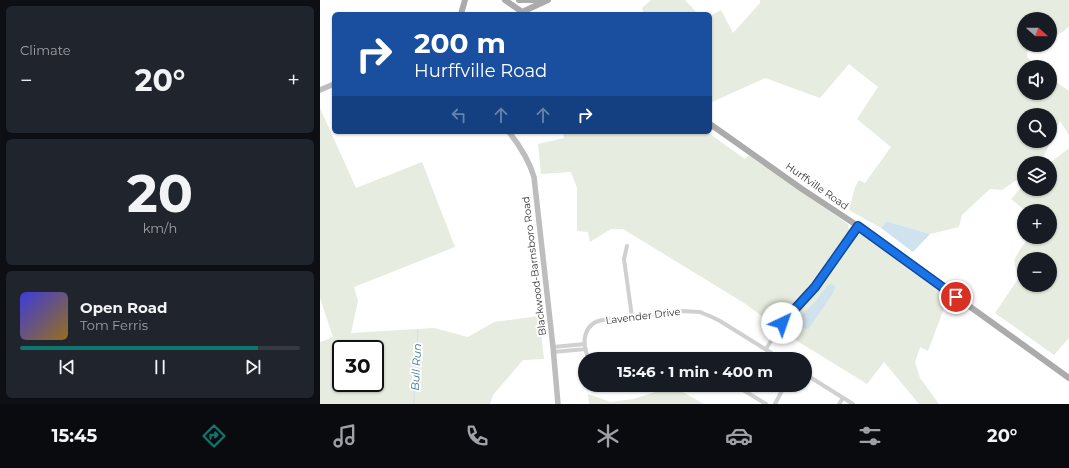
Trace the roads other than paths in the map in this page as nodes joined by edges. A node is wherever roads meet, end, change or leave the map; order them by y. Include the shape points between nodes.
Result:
1 (465, 0) edge
2 (505, 0) edge
3 (519, 0) edge
4 (539, 0) edge
5 (548, 0) edge
6 (462, 12) edge
7 (520, 12) edge
8 (523, 12) edge
9 (332, 85) edge
10 (320, 90) edge
11 (712, 125) edge
12 (511, 134) edge
13 (858, 226) junction
14 (626, 246) dead end
15 (632, 317) junction
16 (585, 344) junction
17 (586, 349) junction
18 (766, 349) junction
19 (553, 350) junction
20 (587, 352) edge
21 (770, 352) edge
22 (812, 378) edge
23 (1069, 378) edge
24 (746, 392) edge
25 (781, 392) edge
26 (843, 398) junction
27 (558, 404) edge
28 (766, 404) edge
29 (775, 404) edge
30 (839, 404) edge
31 (853, 404) edge

1 - 6 main road
2 - 7 main road
3 - 4 main road
5 - 8 main road
9 - 10 main road
11 - 13 main road, Hurffville Road
12 - 19 main road, Blackwood-Barnsboro Road via 527,158 534,177
13 - 18 street via 815,287 783,321
13 - 23 main road, Hurffville Road
14 - 15 street via 624,259
15 - 16 street, Lavender Drive via 593,324 586,333
15 - 18 street, Lavender Drive via 686,311 700,312
16 - 17 street
16 - 19 street
17 - 19 street
17 - 20 street
18 - 21 street, Lavender Drive
19 - 27 main road, Blackwood-Barnsboro Road
22 - 26 street
24 - 28 street
25 - 29 street
26 - 30 street
26 - 31 street

